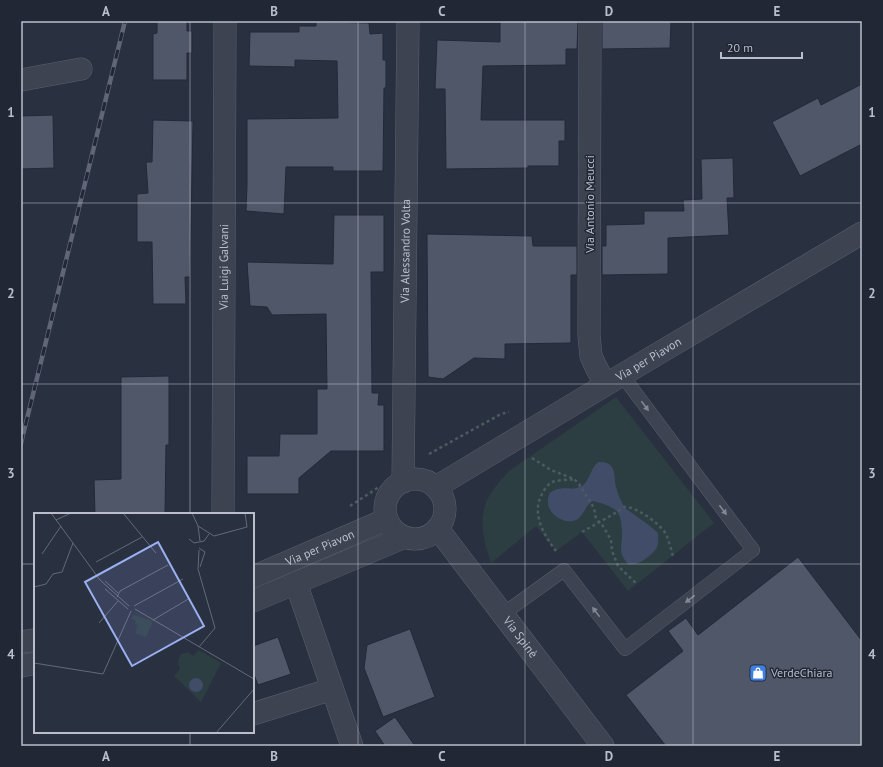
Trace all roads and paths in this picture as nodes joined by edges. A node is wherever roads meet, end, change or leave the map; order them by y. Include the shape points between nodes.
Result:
1 (225, 21) edge
2 (408, 21) edge
3 (590, 21) edge
4 (81, 69) dead end
5 (21, 80) edge
6 (862, 234) edge
7 (614, 380) junction
8 (531, 456) dead end
9 (574, 479) junction
10 (403, 482) junction
11 (436, 487) junction
12 (223, 513) edge
13 (387, 519) junction
14 (598, 523) junction
15 (438, 529) junction
16 (582, 532) dead end
17 (405, 538) junction
18 (556, 551) dead end
19 (673, 556) dead end
20 (254, 577) edge
21 (296, 583) junction
22 (637, 584) dead end
23 (254, 601) edge
24 (502, 614) junction
25 (34, 640) edge
26 (21, 642) edge
27 (34, 663) edge
28 (21, 666) edge
29 (332, 689) junction
30 (254, 714) edge
31 (352, 746) edge
32 (603, 746) edge

1 - 12 street, Via Luigi Galvani
2 - 10 street, Via Alessandro Volta
3 - 7 street, Via Antonio Meucci via 589,335 591,356 596,367
4 - 5 street
6 - 7 street, Via per Piavon
7 - 11 street, Via per Piavon
7 -> 24 lane via 754,550 625,649 564,570
8 - 9 path via 551,470
9 - 14 path via 591,502
9 - 18 path via 551,483 544,490 538,504 540,525
10 - 11 street via 420,480
10 - 13 street via 390,494 387,501
11 - 15 street via 445,503 443,521
13 - 17 street via 391,527
13 - 20 street, Via per Piavon
14 - 16 path
14 - 19 path via 624,507 632,507 666,534
14 - 22 path via 603,526 610,540 618,566
15 - 17 street via 423,538
15 - 24 street, Via Spinè
17 - 21 street
21 - 23 street
21 - 29 street
24 - 32 street, Via Spinè
25 - 26 street
27 - 28 street
29 - 30 street
29 - 31 street

